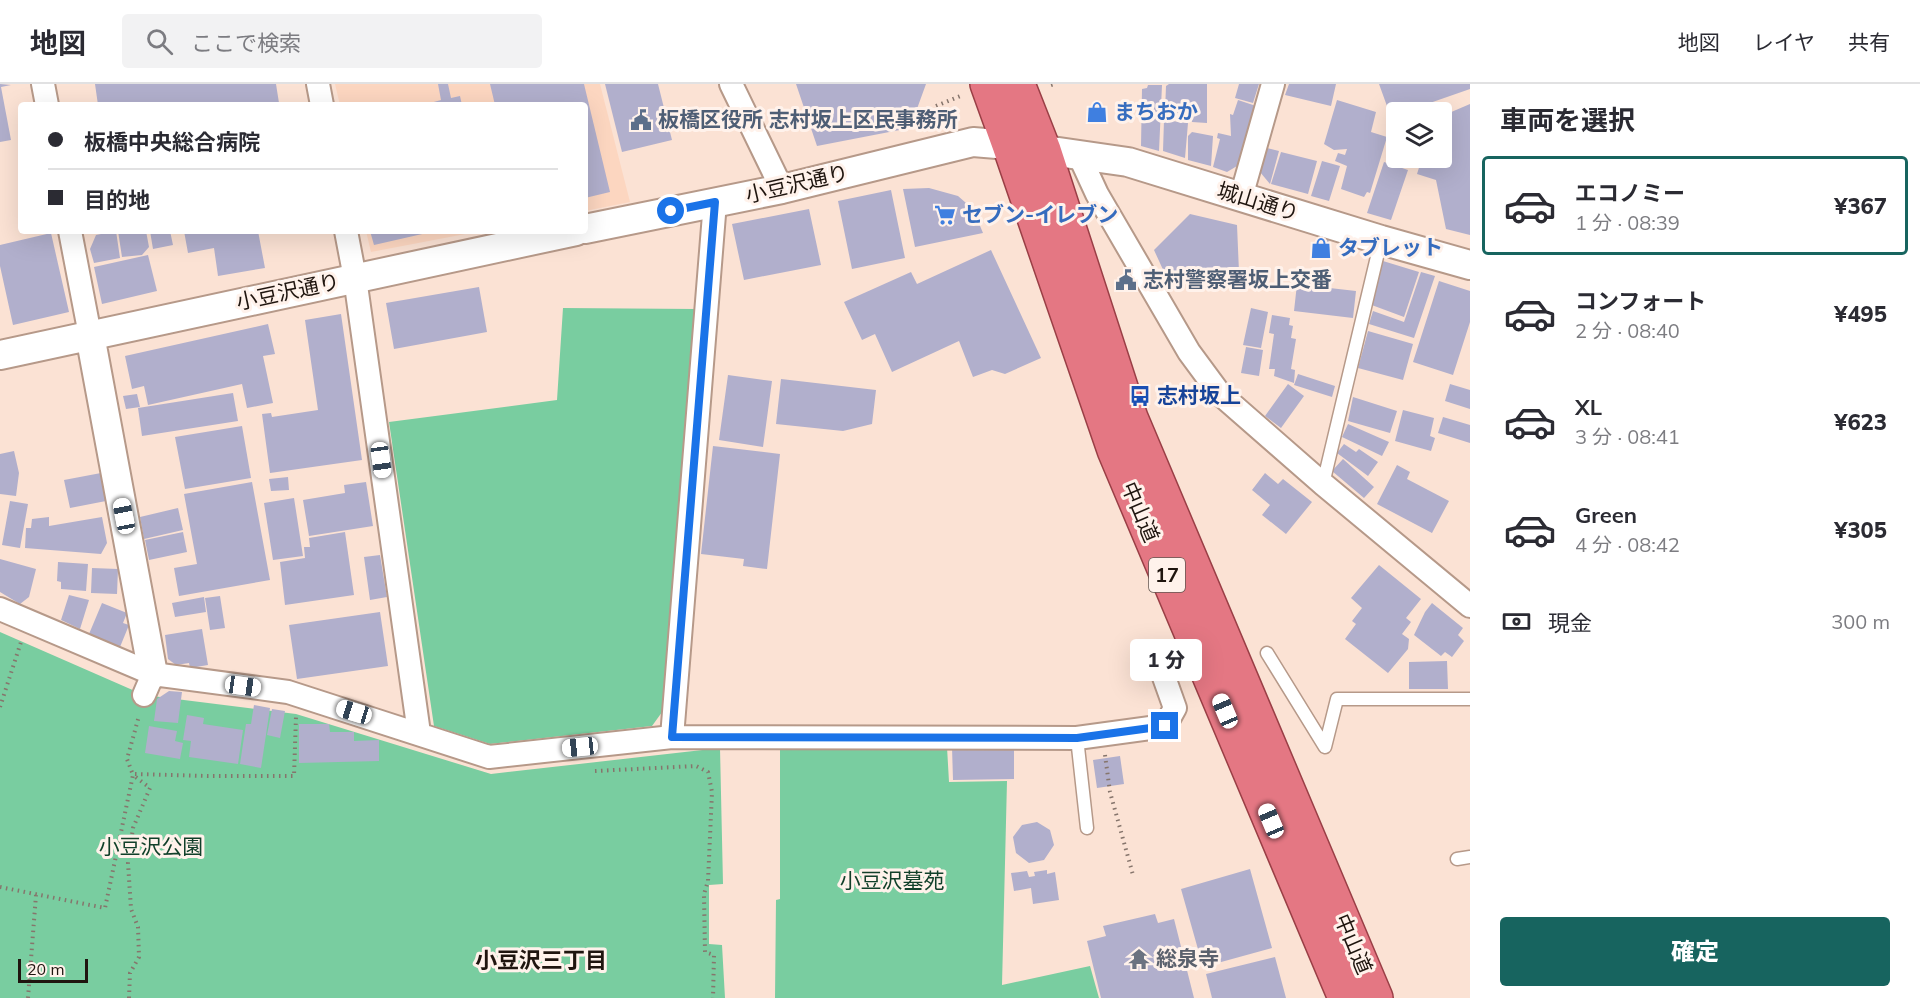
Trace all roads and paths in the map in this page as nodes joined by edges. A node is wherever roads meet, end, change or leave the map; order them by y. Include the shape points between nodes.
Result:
1 (43, 84) edge
2 (318, 84) edge
3 (731, 84) edge
4 (1018, 84) edge
5 (1273, 84) edge
6 (977, 89) edge
7 (46, 102) edge
8 (321, 102) edge
9 (936, 106) dead end
10 (1009, 145) junction
11 (1044, 150) junction
12 (1079, 155) junction
13 (782, 189) junction
14 (1241, 197) junction
15 (715, 202) junction
16 (588, 228) edge
17 (71, 234) edge
18 (347, 234) edge
19 (562, 234) edge
20 (1381, 240) junction
21 (1470, 265) edge
22 (355, 278) junction
23 (90, 335) junction
24 (0, 355) edge
25 (1323, 484) junction
26 (1470, 606) edge
27 (0, 609) edge
28 (21, 641) dead end
29 (1197, 644) junction
30 (1267, 653) dead end
31 (149, 684) junction
32 (1470, 699) edge
33 (0, 707) edge
34 (296, 714) dead end
35 (419, 733) junction
36 (672, 737) junction
37 (1077, 738) junction
38 (1104, 748) dead end
39 (584, 771) dead end
40 (134, 774) junction
41 (1087, 828) dead end
42 (1470, 857) edge
43 (1457, 859) dead end
44 (1133, 875) dead end
45 (0, 887) edge
46 (36, 895) junction
47 (28, 998) edge
48 (129, 998) edge
49 (713, 998) edge
50 (1345, 998) edge
51 (1376, 998) edge

1 - 7 street
2 - 8 street
3 - 13 street
4 - 11 highway, 中山道 / 17
5 - 14 street
6 - 9 path
6 - 10 highway, 中山道 / 17
10 - 11 street, 小豆沢通り
10 - 13 street, 小豆沢通り via 973,142
10 - 29 highway, 中山道 / 17 via 1113,450
11 - 12 street, 城山通り
11 - 51 highway, 中山道 / 17 via 1131,418
12 - 14 street, 城山通り via 1128,162
12 - 25 street via 1096,194 1189,352 1221,394
13 - 15 street, 小豆沢通り
14 - 20 street, 城山通り
15 - 16 street, 小豆沢通り
15 - 36 street
17 - 23 street
18 - 22 street
19 - 22 street, 小豆沢通り
20 - 21 street, 城山通り
20 - 25 lane
22 - 23 street, 小豆沢通り
22 - 35 street
23 - 24 street, 小豆沢通り
23 - 31 street
25 - 26 street
27 - 31 street
28 - 33 path
29 - 37 street via 1160,666 1175,708 1165,726
29 - 50 highway, 中山道 / 17
30 - 32 lane via 1325,747 1337,699
31 - 35 street via 288,692
31 - 40 path via 127,759
34 - 40 path via 294,776
35 - 36 street via 489,757
36 - 37 street
37 - 41 lane
38 - 44 path via 1110,792
39 - 49 path via 696,766 708,772 712,792 704,940 705,952 714,955
40 - 46 path via 105,908
40 - 48 path via 150,788 133,828 128,862 139,957 130,973
42 - 43 lane
45 - 46 path
46 - 47 path

